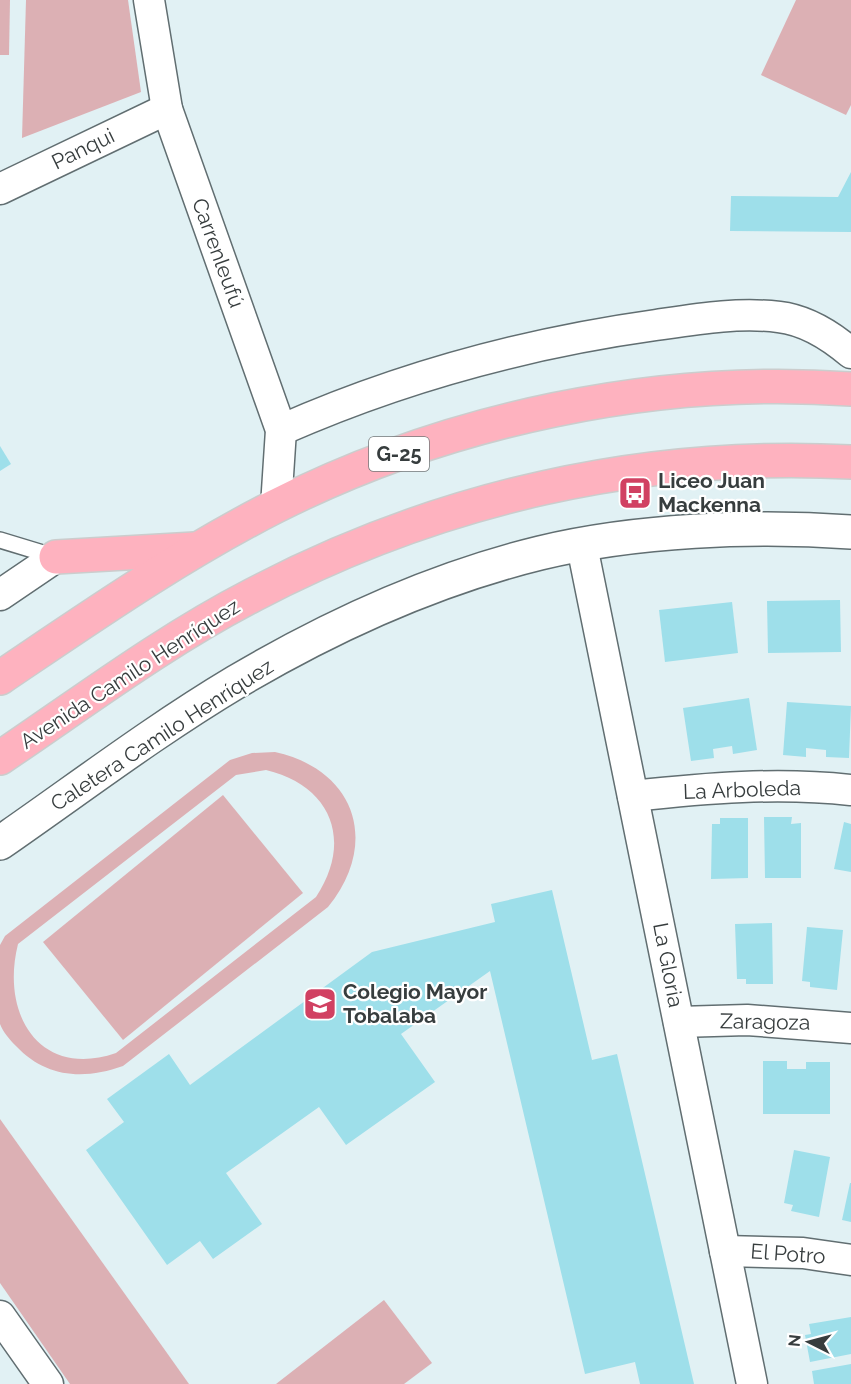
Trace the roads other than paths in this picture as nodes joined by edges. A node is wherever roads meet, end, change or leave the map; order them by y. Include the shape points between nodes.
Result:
1 (149, 0) edge
2 (167, 109) junction
3 (0, 189) edge
4 (851, 353) edge
5 (851, 389) edge
6 (281, 430) junction
7 (851, 462) edge
8 (276, 506) junction
9 (851, 532) edge
10 (0, 540) edge
11 (582, 546) junction
12 (200, 549) junction
13 (56, 557) junction
14 (0, 595) edge
15 (0, 678) edge
16 (0, 758) edge
17 (851, 790) edge
18 (633, 796) junction
19 (0, 843) edge
20 (679, 1023) junction
21 (851, 1028) edge
22 (725, 1251) junction
23 (851, 1260) edge
24 (0, 1316) edge
25 (48, 1384) edge
26 (752, 1384) edge

1 - 2 street, Carrenleufú
2 - 3 street, Panqui
2 - 6 street, Carrenleufú
4 - 6 street via 825,334 781,317 716,317 628,329 436,370
5 - 8 main road, G-25 via 784,387 682,392 549,413 402,453
6 - 8 street, Carrenleufú
7 - 16 main road, Avenida Camilo Henríquez via 741,460 669,466 596,476 444,514 321,562 252,595 186,633
8 - 12 main road, G-25
9 - 11 street, Caletera Camilo Henríquez via 737,529
10 - 13 lane
11 - 18 street, La Gloria
11 - 19 street, Caletera Camilo Henríquez via 540,553 462,577 386,606 310,642 236,682 174,722
12 - 13 main road
12 - 15 main road, G-25
13 - 14 street
17 - 18 street, La Arboleda via 771,786
18 - 20 street, La Gloria
20 - 21 street, Zaragoza via 747,1020
20 - 22 street, La Gloria
22 - 23 street, El Potro via 803,1253
22 - 26 street, La Gloria
24 - 25 street

